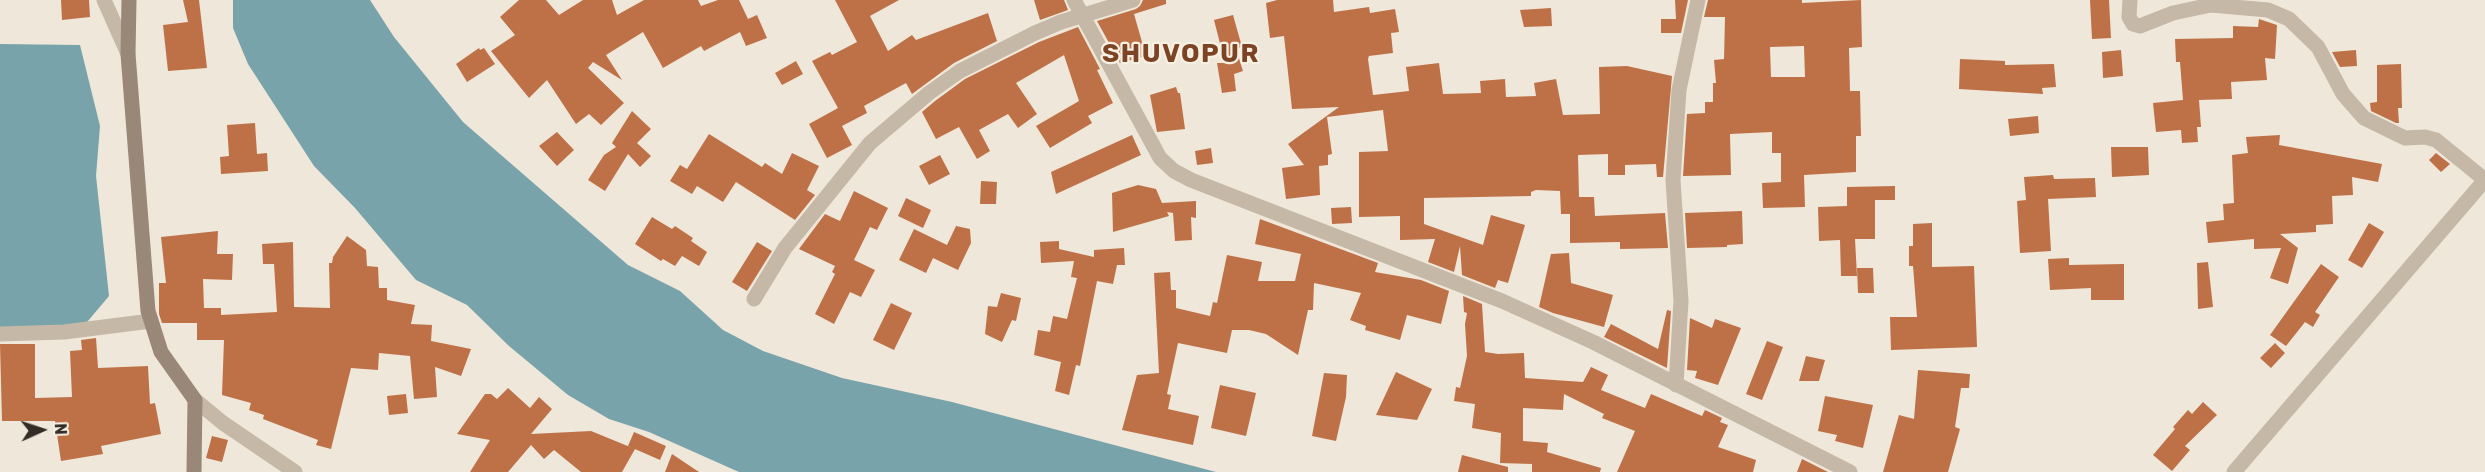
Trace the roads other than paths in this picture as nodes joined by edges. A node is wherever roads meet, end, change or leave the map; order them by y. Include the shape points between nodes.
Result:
1 (104, 0) edge
2 (129, 0) edge
3 (1074, 0) edge
4 (1133, 0) edge
5 (1698, 0) edge
6 (2130, 0) edge
7 (1082, 16) junction
8 (128, 54) junction
9 (2485, 180) edge
10 (754, 299) dead end
11 (151, 321) junction
12 (0, 334) edge
13 (1676, 385) junction
14 (195, 400) junction
15 (194, 472) edge
16 (295, 472) edge
17 (1850, 472) edge
18 (2234, 472) edge

1 - 8 street
2 - 8 main road
3 - 7 street
4 - 7 street
5 - 13 street via 1679,90 1673,180 1680,301
6 - 9 street via 2129,16 2133,24 2140,26 2173,13 2211,5 2268,10 2289,19 2318,47 2343,94 2364,118 2405,138 2436,140
7 - 10 street via 1035,33 960,71 900,116 870,143 785,248
7 - 13 street via 1160,158 1174,171 1502,301
8 - 11 main road
9 - 18 street
11 - 12 street via 64,332
11 - 14 main road via 161,352
13 - 17 street
14 - 15 main road
14 - 16 street

